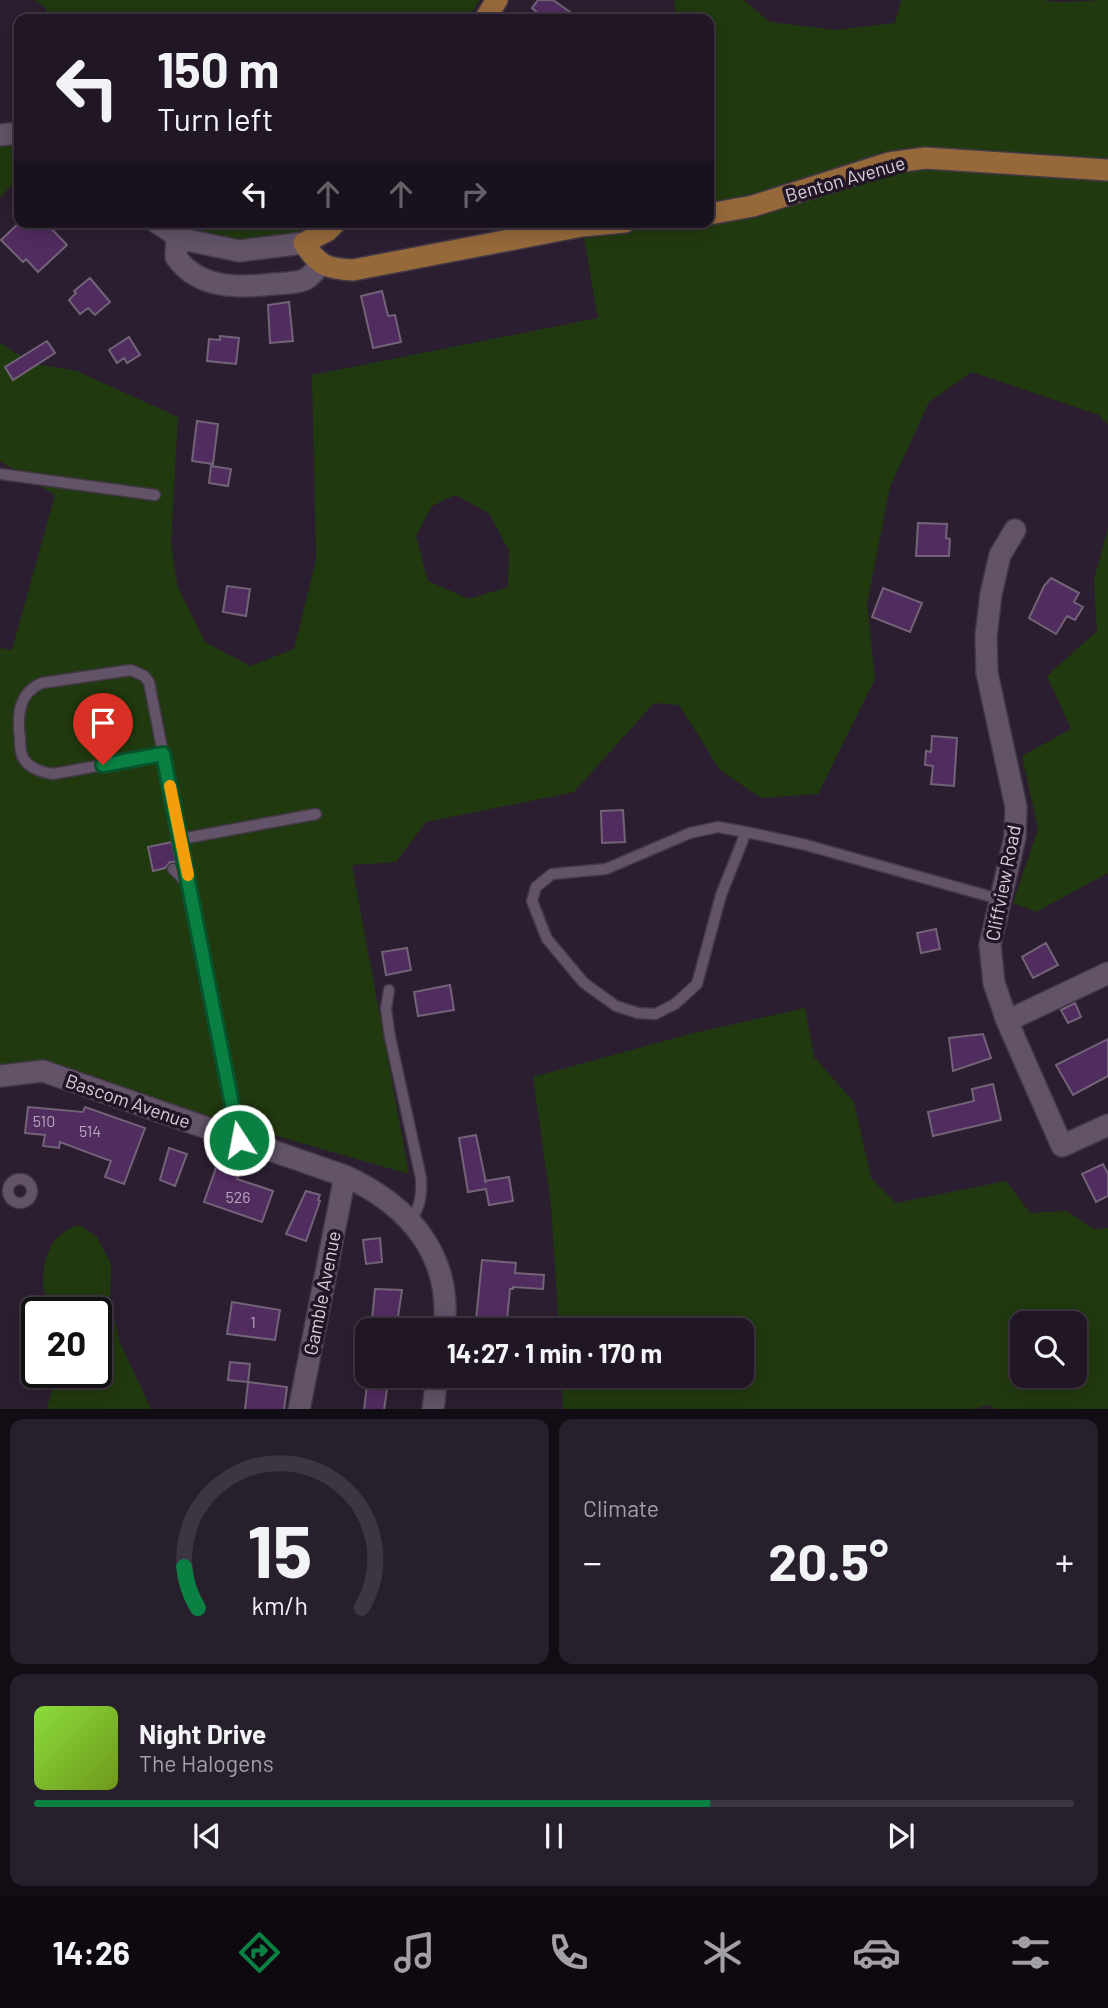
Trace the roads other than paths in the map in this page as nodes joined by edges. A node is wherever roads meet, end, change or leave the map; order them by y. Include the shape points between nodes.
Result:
1 (1108, 170) edge
2 (714, 213) edge
3 (165, 228) edge
4 (330, 228) edge
5 (572, 228) edge
6 (177, 236) junction
7 (304, 243) junction
8 (321, 263) junction
9 (0, 474) edge
10 (155, 495) dead end
11 (1015, 530) dead end
12 (163, 754) junction
13 (316, 814) dead end
14 (746, 832) junction
15 (181, 839) junction
16 (173, 869) dead end
17 (190, 886) junction
18 (999, 900) junction
19 (1108, 973) edge
20 (389, 990) dead end
21 (1007, 1021) junction
22 (0, 1076) edge
23 (1108, 1125) edge
24 (239, 1140) junction
25 (345, 1176) junction
26 (411, 1221) junction
27 (445, 1318) edge
28 (436, 1388) edge
29 (299, 1409) edge
30 (433, 1409) edge

1 - 2 main road, Benton Avenue via 925,158 889,163 753,206
3 - 6 street
4 - 7 main road
5 - 8 main road via 354,270
6 - 7 street via 239,251
6 - 8 street via 176,257 186,269 227,286 299,282
7 - 8 main road
9 - 10 lane
11 - 18 street, Cliffview Road via 999,555 986,636 991,700 1016,807 1015,837
12 - 12 lane via 43,773 22,755 20,705 42,683 121,670 138,672 151,688
12 - 15 lane
13 - 15 lane
14 - 14 lane via 718,827 690,833 606,869 552,874 536,887 532,901 547,939 584,983 616,1006 655,1014 675,1004 697,984 721,895
14 - 18 lane
15 - 17 lane
16 - 17 lane
17 - 24 lane
18 - 21 street, Cliffview Road via 990,946 994,983
19 - 21 street
20 - 26 lane via 390,1037 421,1178 420,1207
21 - 23 street, Cliffview Road via 1062,1146
22 - 24 street, Bascom Avenue via 43,1071
24 - 25 street, Bascom Avenue
25 - 26 street, Bascom Avenue via 389,1200
25 - 29 street, Gamble Avenue
26 - 27 street, Bascom Avenue via 427,1243 439,1276
28 - 30 street

